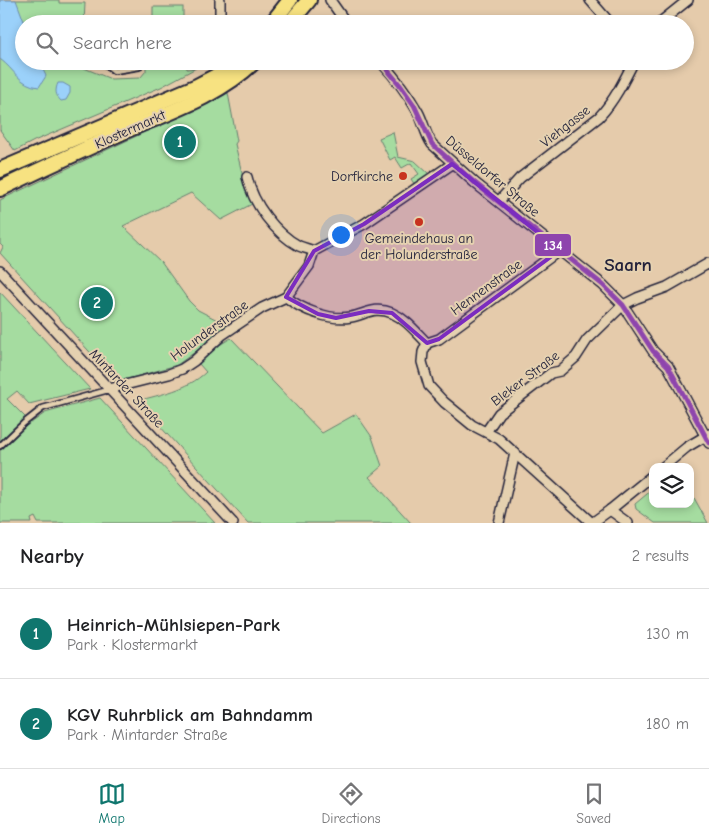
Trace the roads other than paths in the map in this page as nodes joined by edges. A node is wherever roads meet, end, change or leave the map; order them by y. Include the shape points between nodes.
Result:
1 (220, 0) edge
2 (290, 0) edge
3 (309, 0) edge
4 (330, 0) edge
5 (590, 0) edge
6 (688, 0) edge
7 (220, 15) edge
8 (278, 15) edge
9 (296, 15) edge
10 (341, 15) edge
11 (603, 15) edge
12 (669, 15) edge
13 (226, 70) edge
14 (231, 70) edge
15 (388, 70) edge
16 (629, 70) edge
17 (452, 164) junction
18 (0, 170) edge
19 (247, 177) dead end
20 (0, 189) edge
21 (499, 201) junction
22 (560, 250) junction
23 (314, 251) junction
24 (709, 263) edge
25 (0, 271) edge
26 (286, 297) junction
27 (623, 305) junction
28 (427, 343) junction
29 (110, 389) junction
30 (486, 432) junction
31 (708, 437) edge
32 (0, 446) edge
33 (515, 453) junction
34 (669, 463) edge
35 (649, 478) edge
36 (610, 510) junction
37 (233, 523) edge
38 (499, 523) edge
39 (592, 523) edge
40 (628, 523) edge

1 - 7 street
2 - 8 main road
3 - 9 main road
4 - 10 street
5 - 11 street
6 - 12 street
13 - 18 main road, Klostermarkt via 197,86
14 - 20 main road, Klostermarkt via 206,96
15 - 17 street, Düsseldorfer Straße via 417,110 426,137
16 - 21 street, Viehgasse via 606,110 520,178
17 - 21 street, Düsseldorfer Straße
17 - 23 street via 364,224
19 - 23 street via 260,207 281,232 299,246
21 - 22 street, Düsseldorfer Straße
22 - 27 street, Düsseldorfer Straße
22 - 28 street, Hennenstraße via 439,339
23 - 26 street via 308,266
24 - 27 street, Bleker Straße via 667,287
25 - 29 street, Mintarder Straße
26 - 28 street via 318,314 336,318 380,310 392,313
26 - 29 street, Holunderstraße via 262,308 222,335 182,369
27 - 30 street, Bleker Straße via 587,340 576,357 498,413
27 - 31 street, Düsseldorfer Straße via 653,351 668,366
28 - 30 street via 422,352 422,362 429,386 455,412
29 - 32 lane via 43,408
29 - 37 street, Mintarder Straße
30 - 33 street via 499,438
31 - 34 street
33 - 38 street
33 - 39 street
35 - 36 street
36 - 39 street
36 - 40 street

